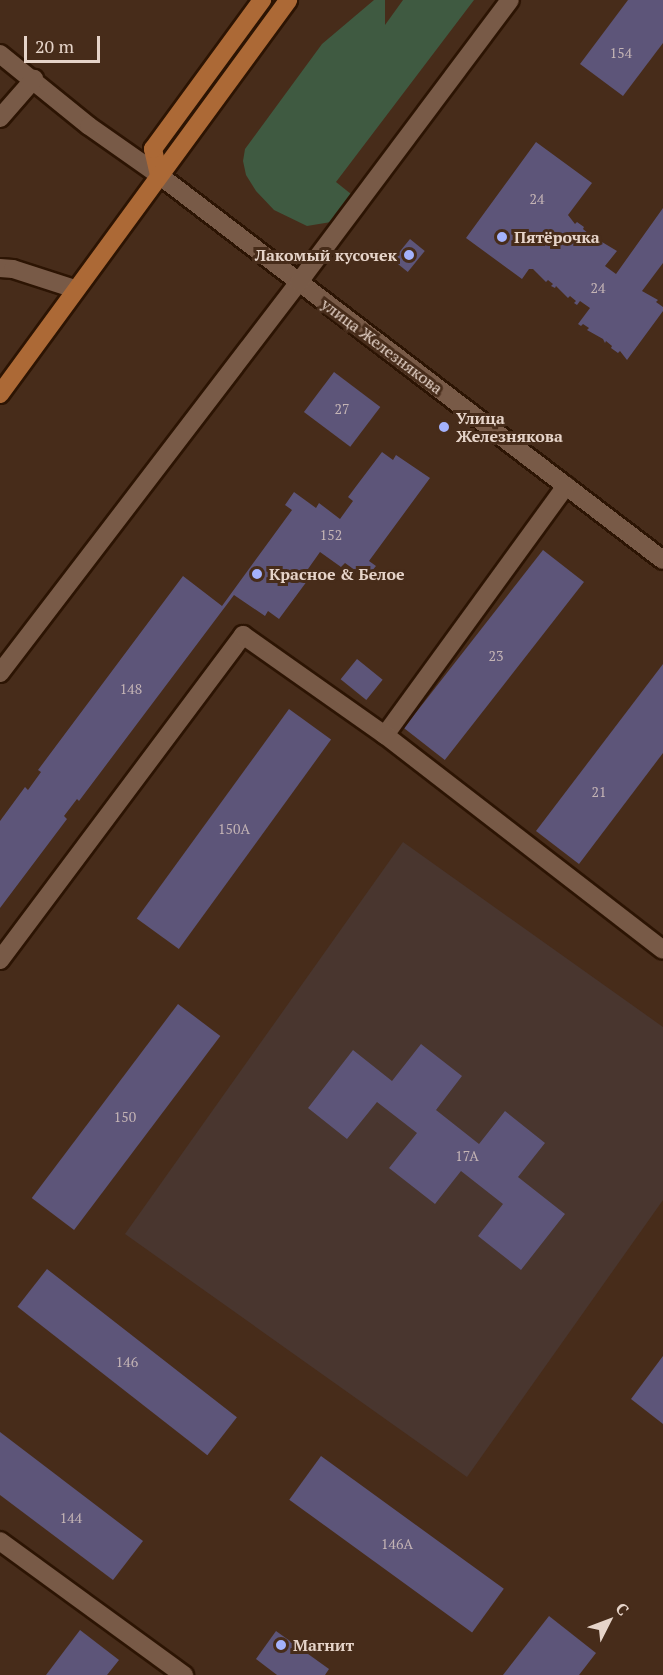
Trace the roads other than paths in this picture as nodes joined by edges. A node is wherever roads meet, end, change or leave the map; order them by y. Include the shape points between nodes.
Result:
1 (262, 0) edge
2 (288, 0) edge
3 (510, 0) edge
4 (0, 54) edge
5 (34, 79) junction
6 (0, 118) edge
7 (159, 175) junction
8 (0, 268) edge
9 (299, 282) junction
10 (75, 289) junction
11 (0, 394) edge
12 (566, 486) junction
13 (663, 560) edge
14 (0, 673) edge
15 (385, 735) junction
16 (663, 950) edge
17 (0, 960) edge
18 (0, 1540) edge
19 (184, 1675) edge

1 - 7 main road via 153,149
2 - 7 main road
3 - 9 street
4 - 5 street, улица Железнякова
5 - 6 street
5 - 7 street, улица Железнякова via 89,126
7 - 9 street, улица Железнякова
7 - 10 main road
8 - 10 street
9 - 12 street, улица Железнякова
9 - 14 street
10 - 11 main road
12 - 13 street, улица Железнякова
12 - 15 street
15 - 16 street
15 - 17 street via 243,635
18 - 19 street

